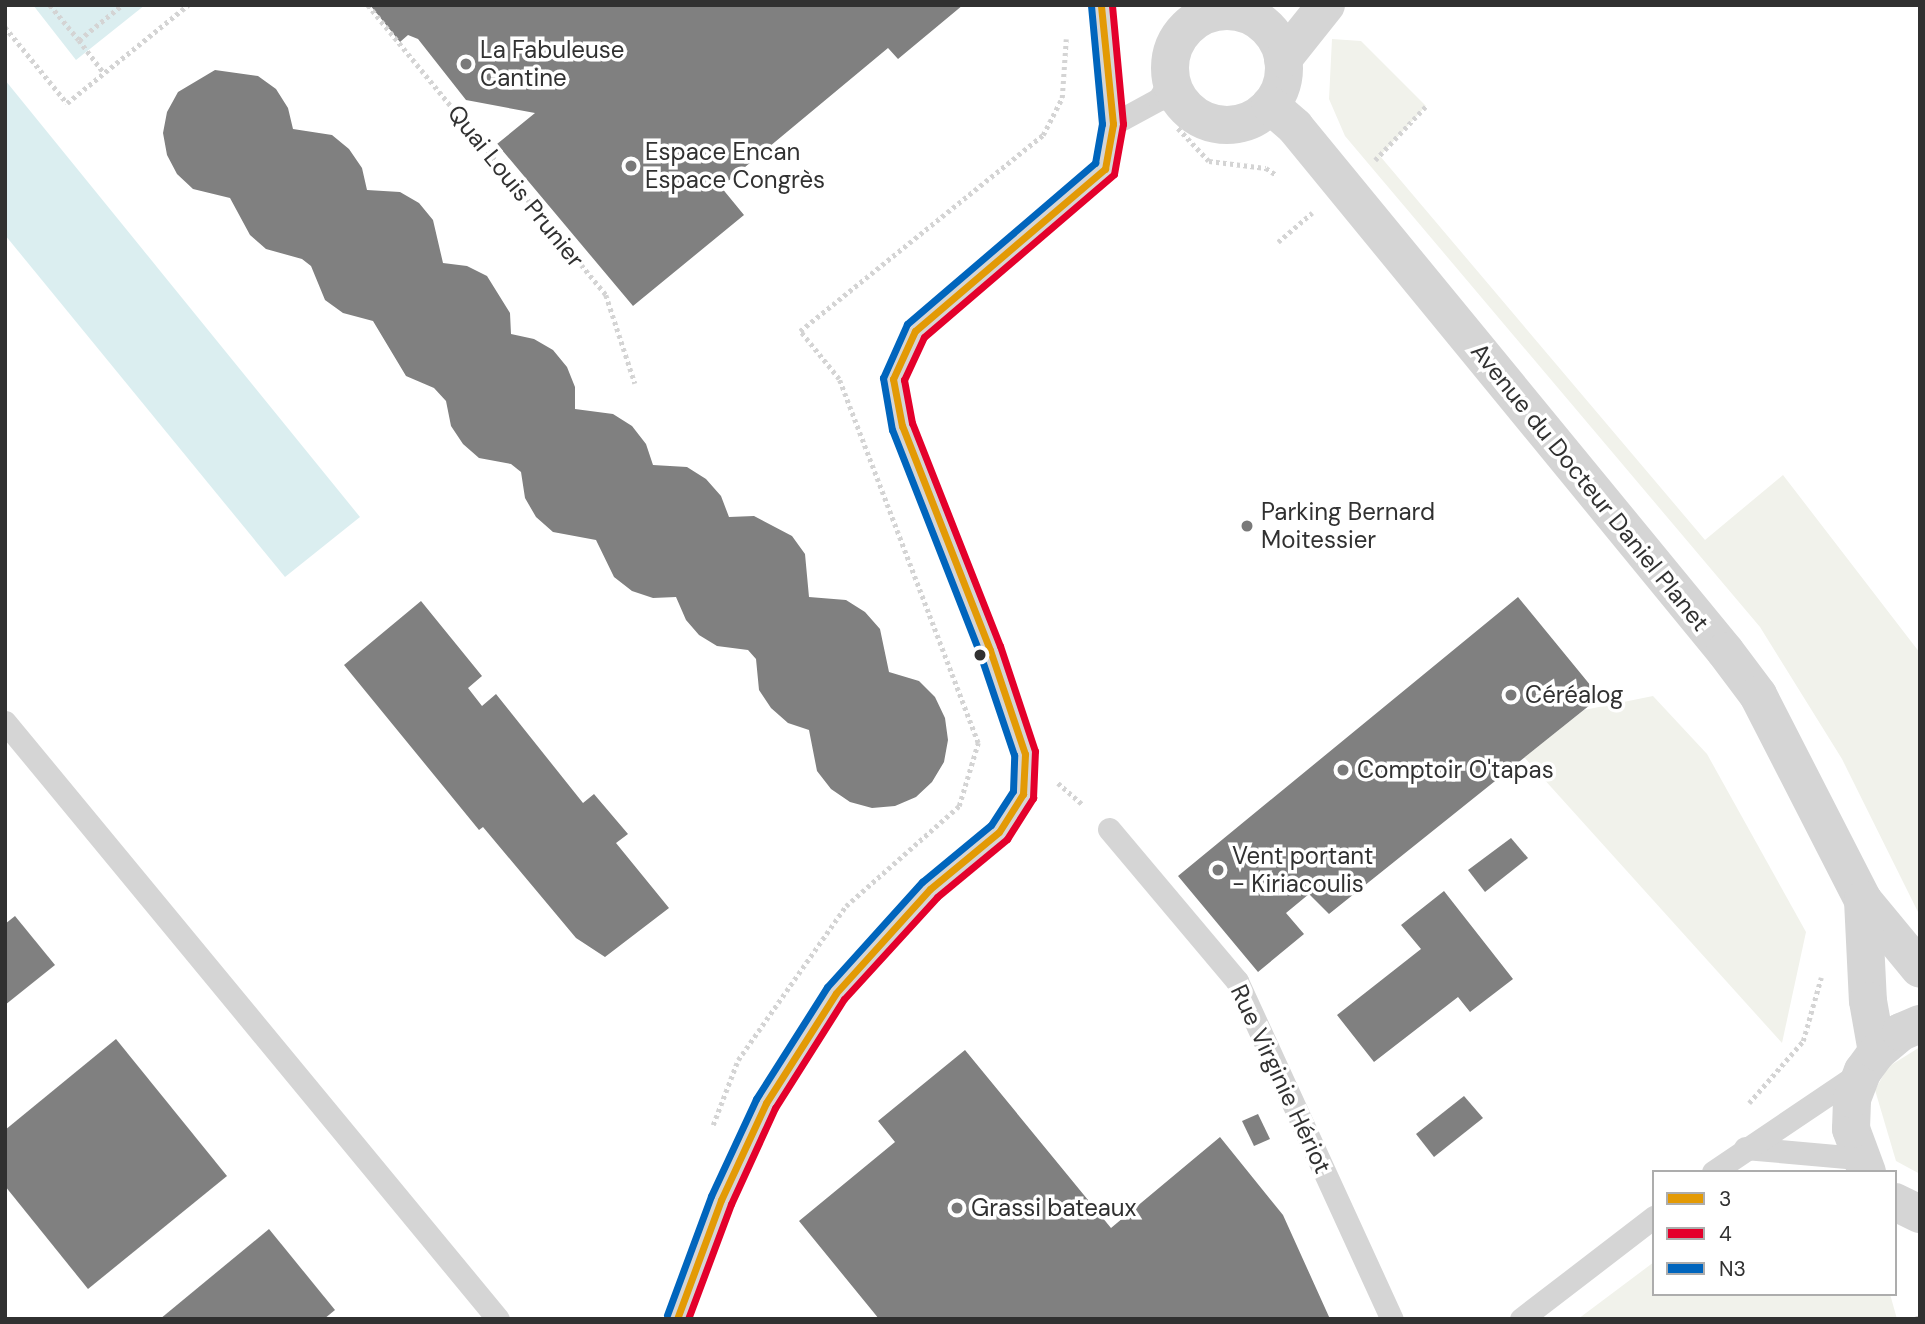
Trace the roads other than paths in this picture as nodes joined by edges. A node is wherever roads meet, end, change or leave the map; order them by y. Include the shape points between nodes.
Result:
1 (1101, 5) edge
2 (1326, 5) edge
3 (1260, 11) edge
4 (1283, 59) junction
5 (1165, 89) junction
6 (1270, 105) junction
7 (1113, 124) junction
8 (5, 722) edge
9 (1109, 829) road end
10 (1863, 901) junction
11 (1920, 969) edge
12 (1920, 1024) edge
13 (1870, 1061) junction
14 (1745, 1147) junction
15 (1862, 1165) edge
16 (1716, 1170) edge
17 (1897, 1203) edge
18 (1920, 1214) edge
19 (1652, 1219) edge
20 (498, 1319) edge
21 (677, 1319) edge
22 (1392, 1319) edge
23 (1521, 1319) edge

1 - 7 lane
2 - 4 street
3 - 4 street
3 - 5 street via 1213,12 1196,21 1173,48
4 - 6 street via 1279,91
5 - 6 street via 1185,107 1216,124 1255,118
5 - 7 lane
6 - 10 street, Avenue du Docteur Daniel Planet via 1295,127 1758,695
7 - 21 lane via 1105,169 1089,188 915,331 894,379 902,426 990,650 1025,754 1023,794 999,832 930,889 836,993 766,1103 721,1200
8 - 20 lane
9 - 22 lane, Rue Virginie Hériot via 1237,981
10 - 11 street, Avenue du Docteur Daniel Planet
10 - 13 street, Avenue du Docteur Daniel Planet
12 - 13 street via 1901,1032
13 - 14 lane
13 - 15 street via 1852,1099 1851,1129
14 - 15 lane
14 - 16 lane
17 - 18 street
19 - 23 lane

